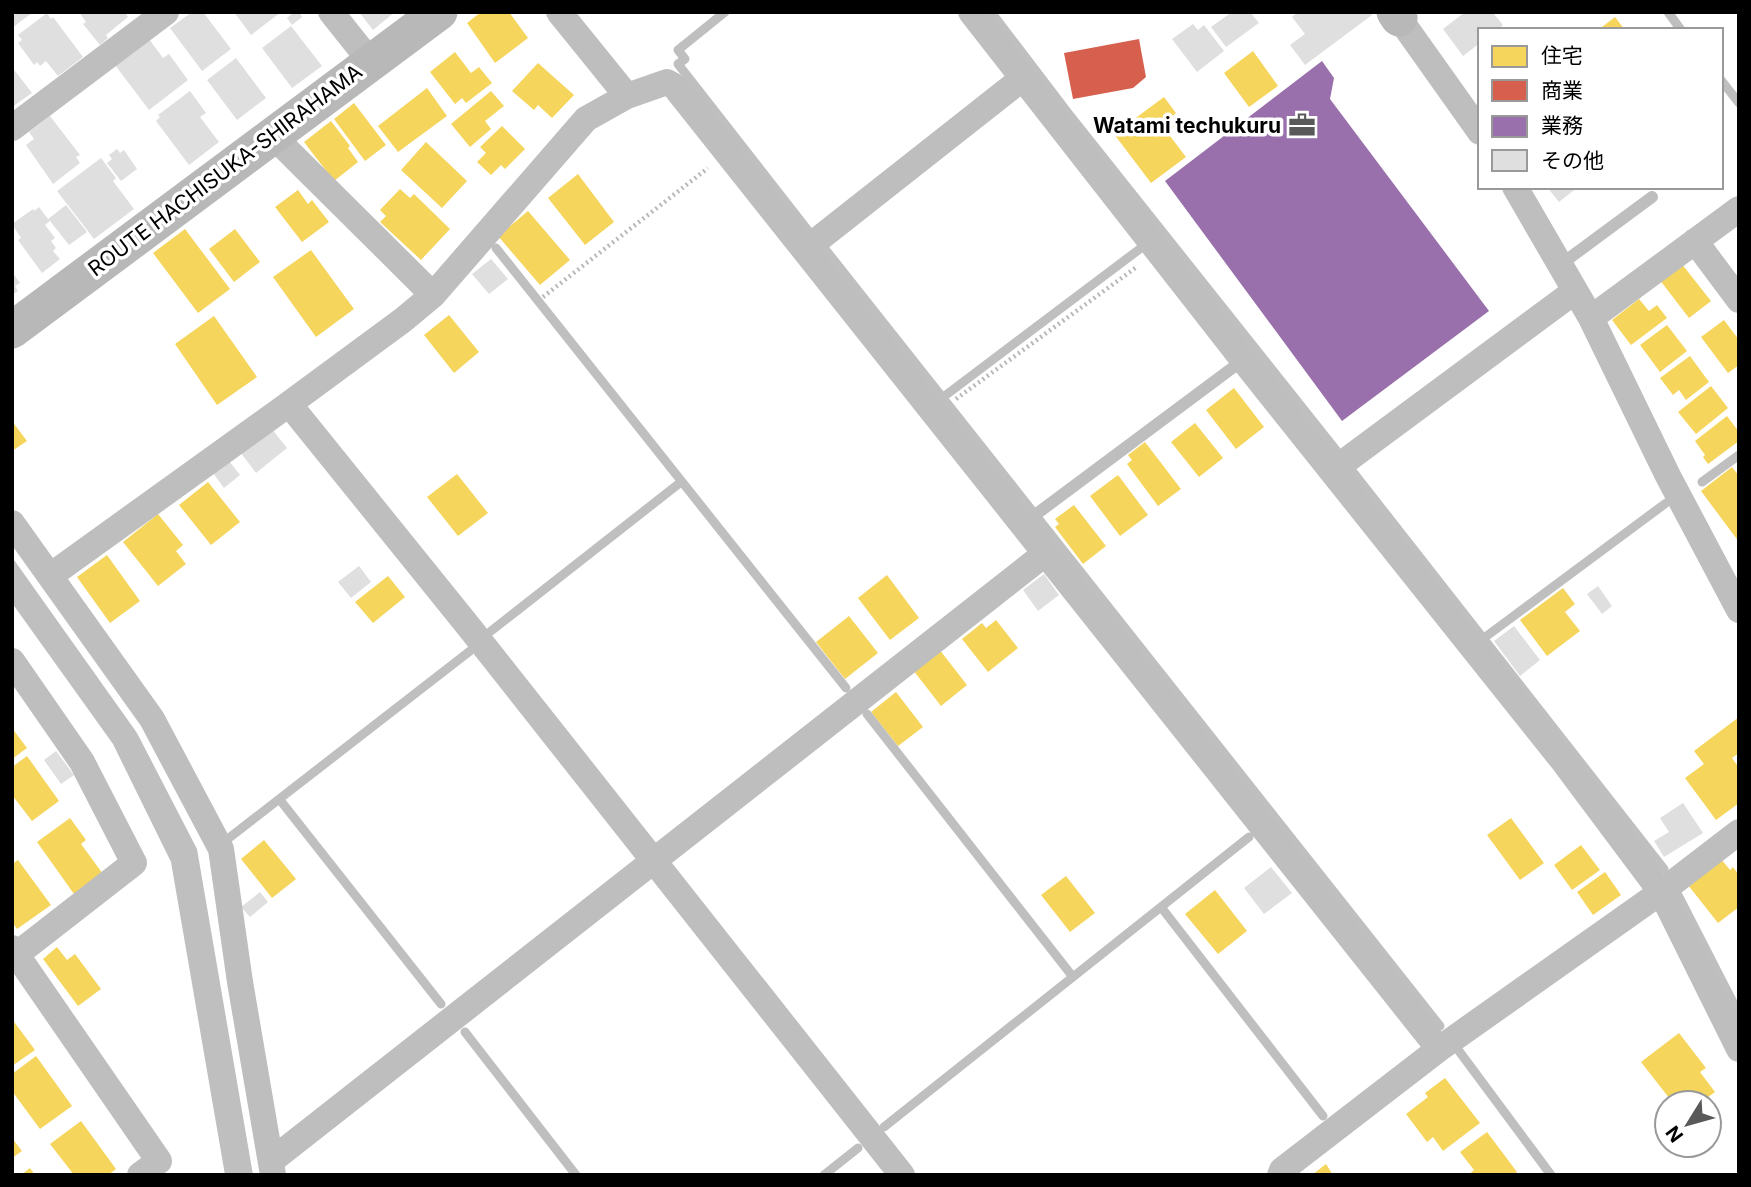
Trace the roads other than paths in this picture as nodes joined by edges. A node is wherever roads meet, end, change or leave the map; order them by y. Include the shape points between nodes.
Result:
1 (166, 12) edge
2 (331, 12) edge
3 (439, 12) edge
4 (559, 12) edge
5 (971, 12) edge
6 (1397, 15) edge
7 (370, 61) junction
8 (1023, 79) junction
9 (627, 96) junction
10 (12, 128) edge
11 (1478, 129) edge
12 (272, 135) junction
13 (1516, 189) edge
14 (1652, 197) dead end
15 (1739, 209) edge
16 (1695, 241) junction
17 (806, 249) junction
18 (1560, 265) junction
19 (1574, 291) junction
20 (433, 295) junction
21 (1739, 300) edge
22 (1591, 318) junction
23 (12, 330) edge
24 (1243, 360) junction
25 (289, 404) junction
26 (1332, 471) junction
27 (1032, 518) junction
28 (12, 523) edge
29 (1046, 553) junction
30 (50, 576) junction
31 (1739, 610) edge
32 (12, 661) edge
33 (1739, 832) edge
34 (655, 861) junction
35 (1661, 892) junction
36 (14, 953) edge
37 (1438, 1049) junction
38 (1739, 1049) edge
39 (272, 1168) edge
40 (140, 1175) edge
41 (902, 1175) edge
42 (1280, 1175) edge

1 - 10 street
2 - 7 street
3 - 7 main road, ROUTE HACHISUKA-SHIRAHAMA
4 - 9 street
5 - 8 street
6 - 11 street
7 - 12 main road, ROUTE HACHISUKA-SHIRAHAMA
8 - 17 street
8 - 24 street
9 - 17 street via 667,82 674,86
9 - 20 street via 586,120
12 - 20 street
12 - 23 main road, ROUTE HACHISUKA-SHIRAHAMA
13 - 18 street
14 - 18 lane
15 - 16 street
16 - 21 street
16 - 22 street
17 - 27 street
18 - 19 street
19 - 22 street
19 - 26 street
20 - 25 street
22 - 31 street
24 - 26 street
24 - 27 lane
25 - 30 street
25 - 34 street
26 - 35 street
27 - 29 street
28 - 30 street
29 - 34 street
29 - 37 street
30 - 39 street via 152,719 220,849
32 - 36 street via 82,762 134,863
33 - 35 street
34 - 39 street
34 - 41 street
35 - 37 street
35 - 38 street
36 - 40 street via 159,1161
37 - 42 street

